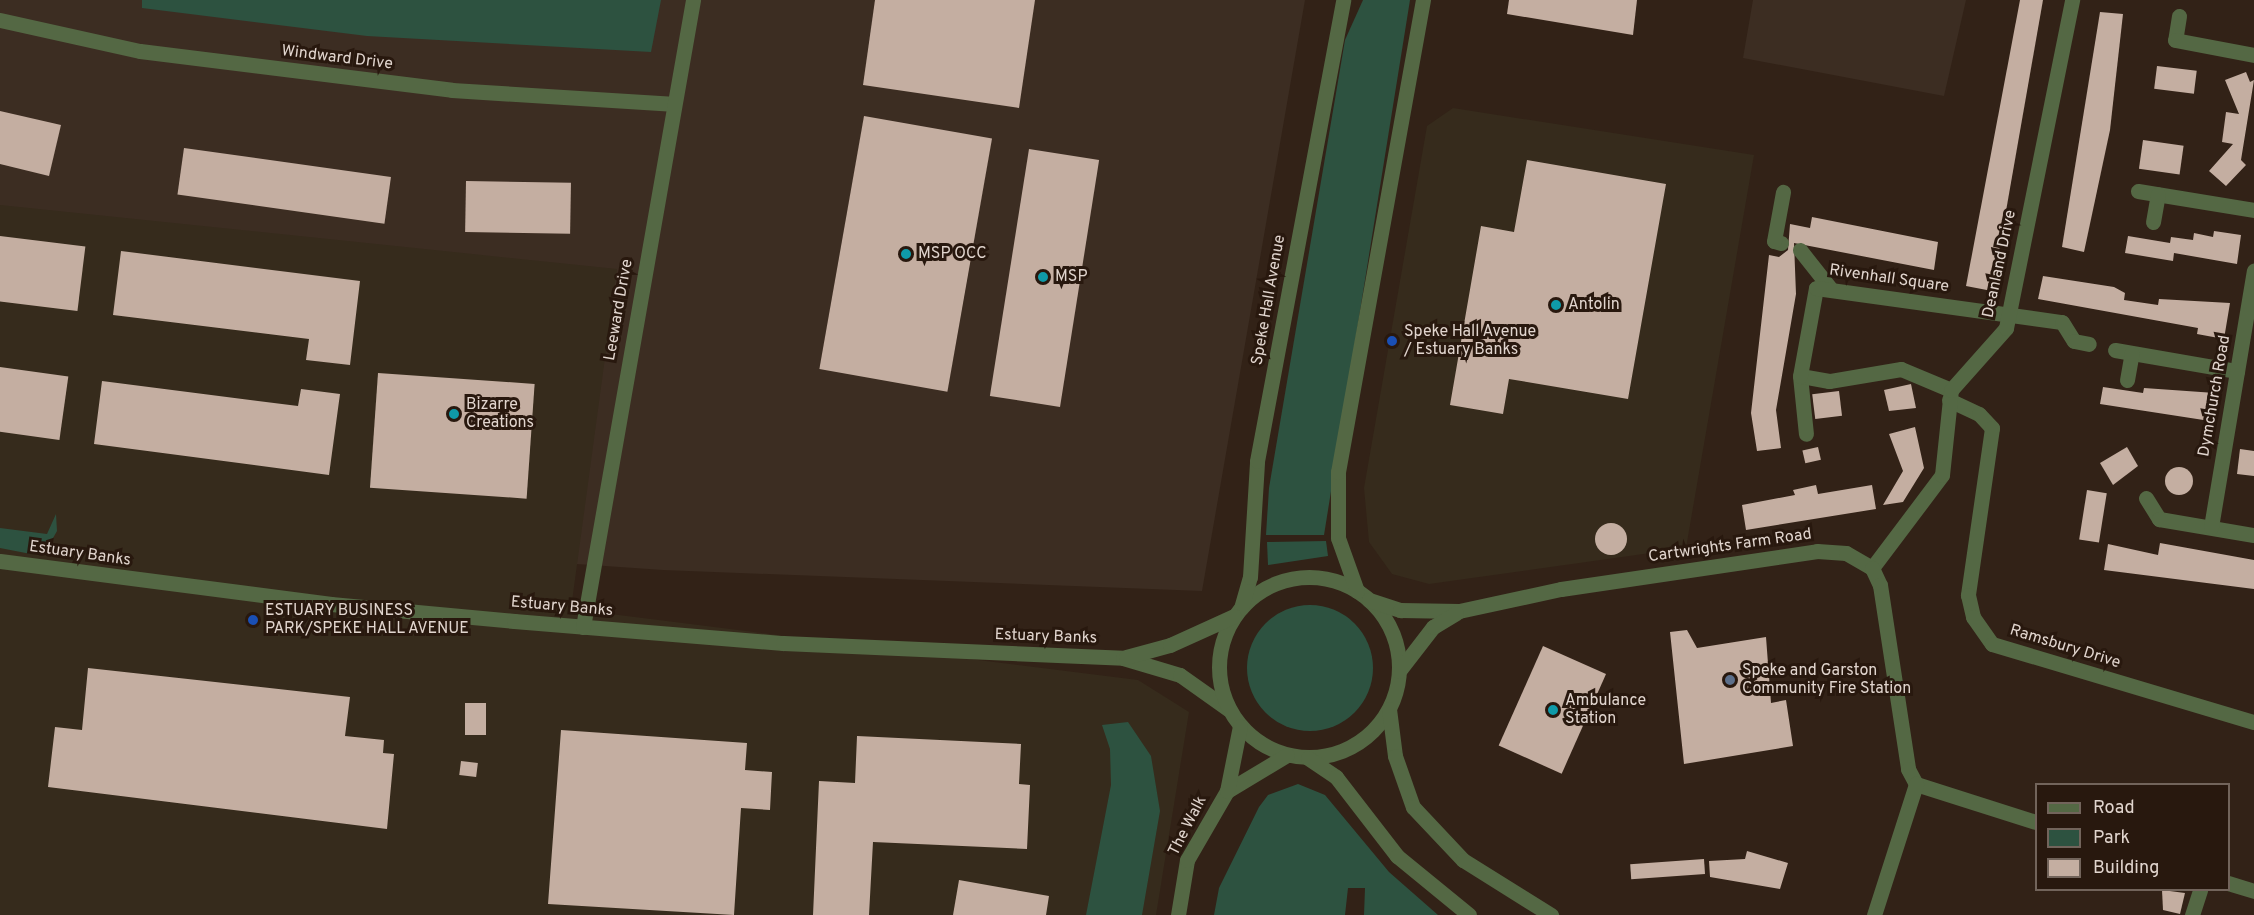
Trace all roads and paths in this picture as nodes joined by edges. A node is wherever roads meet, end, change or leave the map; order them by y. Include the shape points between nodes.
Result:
1 (693, 0) edge
2 (1343, 0) edge
3 (1424, 0) edge
4 (2073, 0) edge
5 (2179, 16) dead end
6 (0, 20) edge
7 (2254, 55) edge
8 (672, 104) junction
9 (2138, 191) dead end
10 (1783, 192) dead end
11 (2158, 194) junction
12 (2254, 210) edge
13 (2153, 222) dead end
14 (1781, 243) dead end
15 (1800, 250) dead end
16 (2254, 271) edge
17 (1830, 288) junction
18 (2010, 314) junction
19 (2089, 344) dead end
20 (2115, 350) dead end
21 (2132, 353) junction
22 (2237, 371) junction
23 (1800, 376) junction
24 (2127, 380) dead end
25 (1950, 395) junction
26 (1806, 434) dead end
27 (2146, 498) dead end
28 (2211, 527) junction
29 (2254, 535) edge
30 (0, 561) edge
31 (1872, 568) junction
32 (1363, 596) junction
33 (1459, 611) junction
34 (1237, 612) junction
35 (583, 627) junction
36 (1123, 658) junction
37 (1399, 671) junction
38 (1228, 709) junction
39 (1389, 709) junction
40 (2254, 722) edge
41 (1240, 726) junction
42 (1287, 755) junction
43 (1308, 758) junction
44 (1916, 784) junction
45 (1227, 791) junction
46 (2035, 821) edge
47 (2230, 883) edge
48 (2200, 891) edge
49 (2254, 891) edge
50 (1179, 915) edge
51 (1469, 915) edge
52 (1551, 915) edge
53 (1874, 915) edge
54 (2192, 915) edge

1 - 8 street, Leeward Drive
2 - 34 street, Speke Hall Avenue via 1257,461 1250,576
3 - 32 street via 1338,472 1338,538
4 - 18 street, Deanland Drive
5 - 7 street via 2175,40
6 - 8 street, Windward Drive via 152,53 452,90
8 - 35 street, Leeward Drive
9 - 11 street
10 - 14 street via 1774,241
11 - 12 street
11 - 13 street
15 - 17 street
16 - 22 street, Dymchurch Road
17 - 18 street, Rivenhall Square
17 - 23 street, Rivenhall Square via 1816,288
18 - 19 street, Rivenhall Square via 2062,322 2074,341
18 - 25 street, Deanland Drive via 2006,328
20 - 21 street
21 - 22 street
21 - 24 street
22 - 28 street, Dymchurch Road
23 - 25 street via 1829,381 1901,369
23 - 26 street, Rivenhall Square
25 - 31 street via 1942,475
25 - 40 street, Ramsbury Drive via 1992,428 1968,595 1973,617 1992,644
27 - 28 street via 2159,519
28 - 29 street
30 - 35 street, Estuary Banks via 331,604
31 - 33 street, Cartwrights Farm Road via 1846,554 1817,551 1561,589
31 - 44 street via 1880,585 1908,769
32 - 33 street, Cartwrights Farm Road via 1400,610
32 - 34 street via 1317,577 1289,579 1262,590
32 - 37 street via 1393,637
33 - 37 street, Cartwrights Farm Road via 1434,627
34 - 36 street, Estuary Banks via 1170,645
34 - 38 street via 1218,664
35 - 36 street, Estuary Banks via 783,644
36 - 38 street, Estuary Banks via 1180,675
37 - 39 street
38 - 41 street
39 - 43 street via 1353,746
39 - 52 street via 1395,756 1413,807 1463,861
41 - 42 street via 1261,744
41 - 45 street, The Walk
42 - 43 street
42 - 45 street, The Walk
43 - 51 street via 1336,777 1397,856
44 - 46 street
44 - 53 street
45 - 50 street, The Walk via 1187,860
47 - 49 street
48 - 54 street

